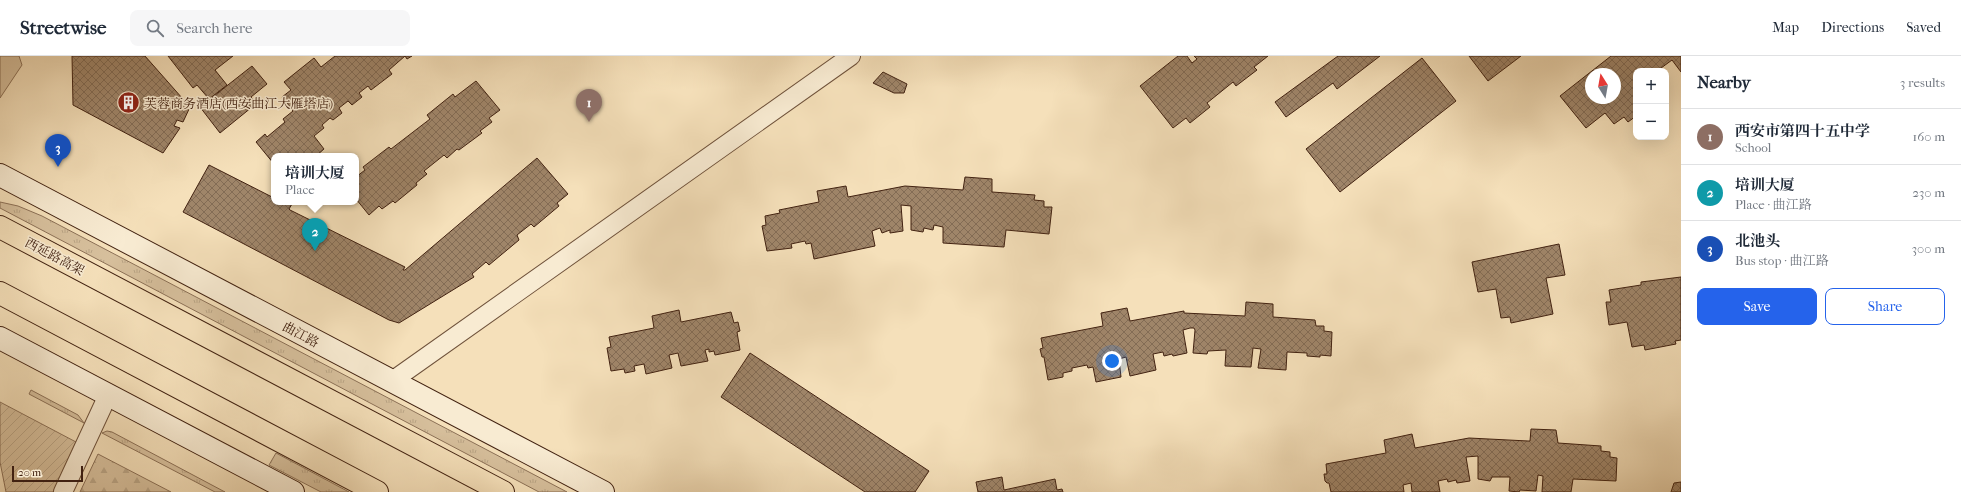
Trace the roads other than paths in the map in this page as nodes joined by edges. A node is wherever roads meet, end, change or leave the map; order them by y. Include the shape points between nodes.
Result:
1 (851, 56) edge
2 (0, 175) edge
3 (0, 227) edge
4 (0, 293) edge
5 (0, 338) edge
6 (392, 381) junction
7 (108, 395) junction
8 (62, 492) edge
9 (292, 492) edge
10 (377, 492) edge
11 (503, 492) edge
12 (603, 492) edge

1 - 6 street
2 - 6 main road, 曲江路
3 - 11 highway, 西延路高架
4 - 10 highway
5 - 7 main road
6 - 12 main road, 曲江路
7 - 8 street
7 - 9 main road

